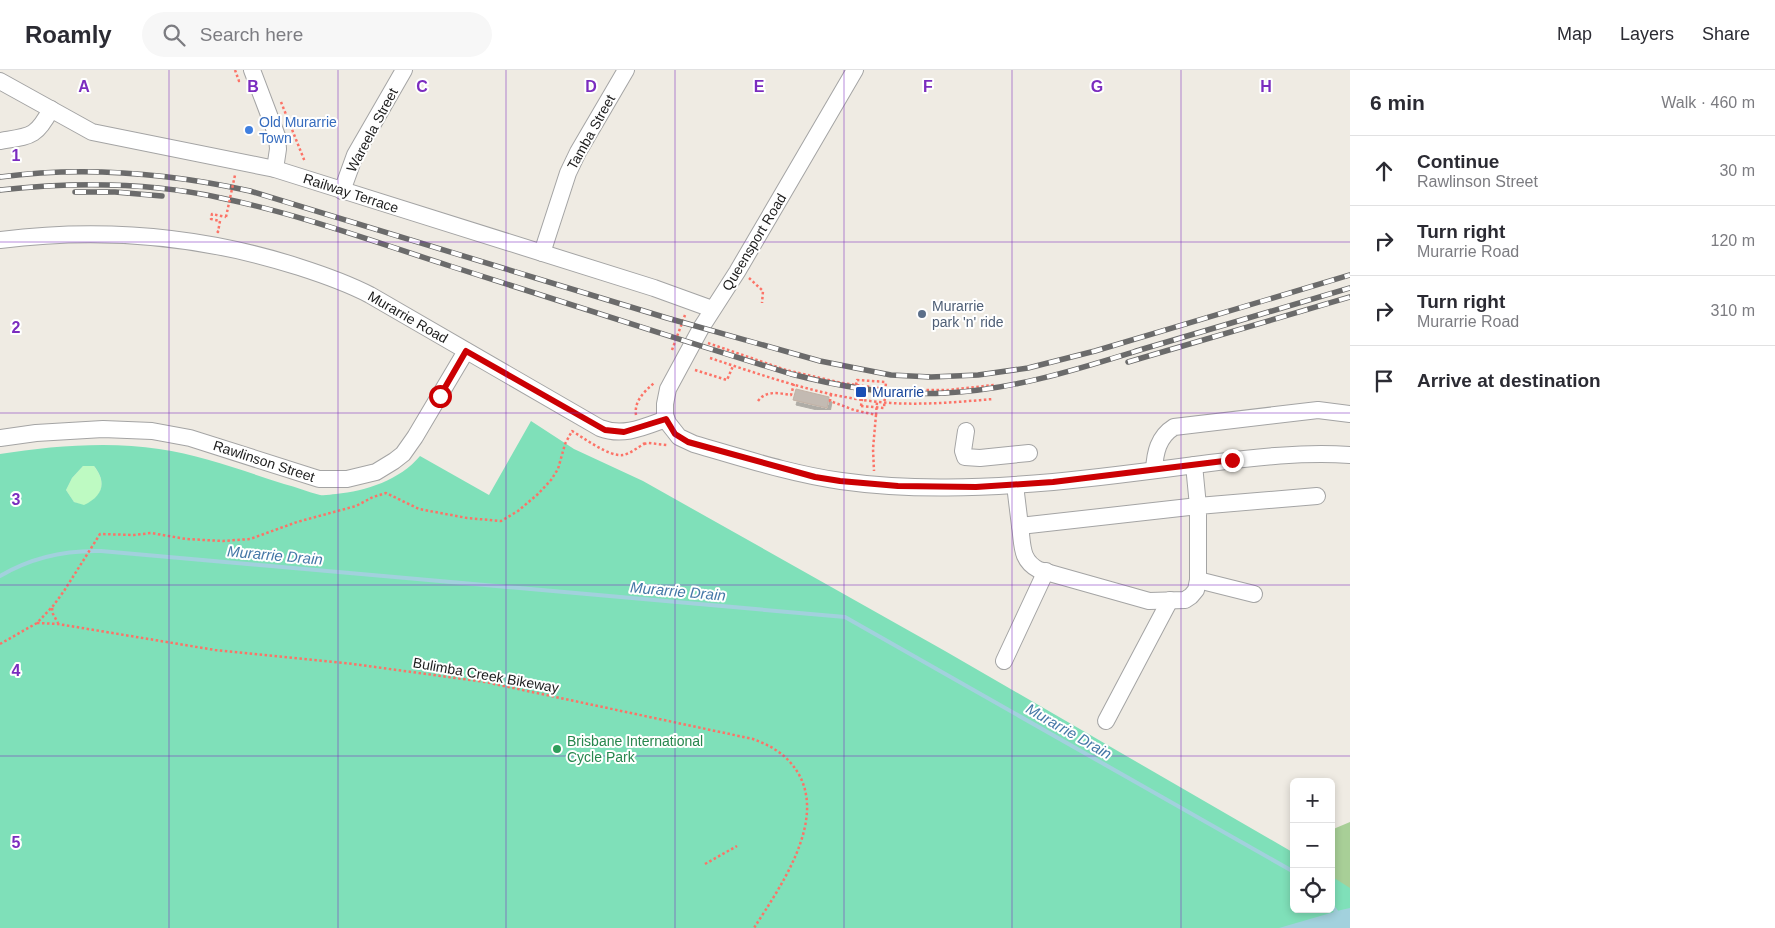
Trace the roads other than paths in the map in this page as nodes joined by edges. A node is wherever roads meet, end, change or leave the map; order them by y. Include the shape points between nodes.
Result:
1 (252, 70) edge
2 (404, 70) edge
3 (626, 70) edge
4 (855, 70) edge
5 (0, 81) edge
6 (51, 109) junction
7 (0, 141) edge
8 (275, 169) junction
9 (342, 190) junction
10 (0, 240) edge
11 (542, 253) junction
12 (712, 309) junction
13 (466, 351) junction
14 (1350, 414) edge
15 (666, 419) junction
16 (966, 431) dead end
17 (0, 438) edge
18 (1029, 453) dead end
19 (1350, 455) edge
20 (1194, 465) junction
21 (1154, 470) junction
22 (1015, 484) junction
23 (1317, 496) dead end
24 (1198, 506) junction
25 (1020, 526) junction
26 (1046, 571) junction
27 (1198, 580) junction
28 (1254, 594) dead end
29 (1170, 600) junction
30 (1004, 661) dead end
31 (1106, 721) dead end

1 - 8 street via 277,136
2 - 9 street, Wareela Street via 355,155
3 - 11 street, Tamba Street via 572,166
4 - 12 street, Queensport Road
5 - 6 street, Railway Terrace
6 - 7 street via 34,134
6 - 8 street, Railway Terrace via 100,134
8 - 9 street, Railway Terrace
9 - 11 street, Railway Terrace
10 - 13 street, Murarrie Road via 73,234 135,234 195,241 253,253 352,286
11 - 12 street, Railway Terrace
12 - 15 street, Queensport Road via 668,390
13 - 15 street, Murarrie Road via 605,430 624,432
13 - 17 street, Rawlinson Street via 416,437 402,454 376,472 348,479 319,479 190,438 152,431 103,429
14 - 21 street via 1318,410 1174,427 1160,441
15 - 22 street via 683,440 785,470 840,481 898,486
16 - 18 street via 965,457
19 - 20 street via 1286,455
20 - 21 street
20 - 24 street
21 - 22 street
22 - 25 street
23 - 24 street
24 - 25 street
24 - 27 street
25 - 26 street via 1024,558 1032,567
26 - 29 street via 1149,601
26 - 30 street
27 - 28 street
27 - 29 street via 1191,596 1185,600
29 - 31 street

